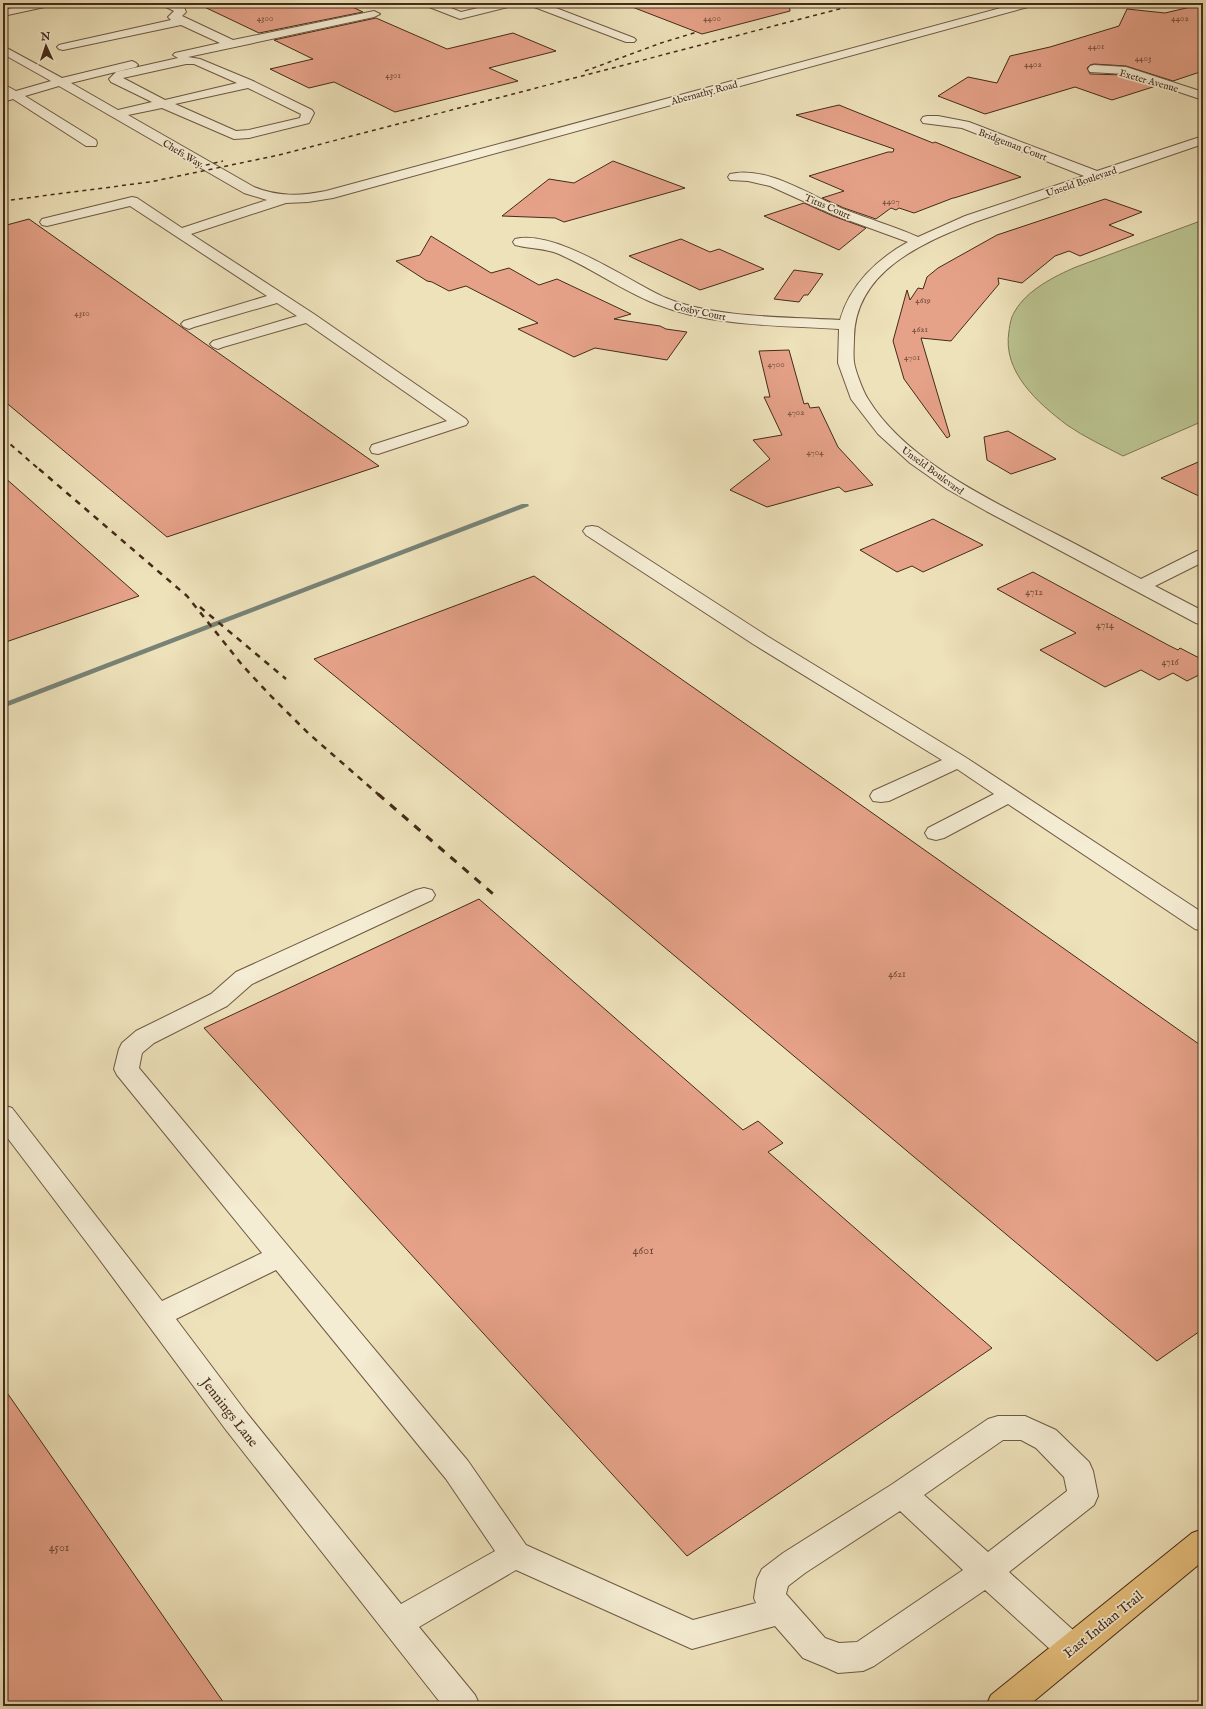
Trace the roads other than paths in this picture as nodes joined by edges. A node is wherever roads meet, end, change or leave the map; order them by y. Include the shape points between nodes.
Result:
1 (11, 3) edge
2 (50, 3) edge
3 (166, 3) edge
4 (428, 3) edge
5 (512, 3) edge
6 (533, 3) edge
7 (1031, 3) edge
8 (3, 5) edge
9 (3, 13) edge
10 (374, 14) dead end
11 (182, 21) junction
12 (630, 40) dead end
13 (232, 44) junction
14 (63, 47) dead end
15 (3, 49) edge
16 (1094, 69) dead end
17 (62, 82) junction
18 (249, 84) junction
19 (3, 87) edge
20 (15, 95) junction
21 (1203, 96) edge
22 (3, 98) edge
23 (164, 104) junction
24 (117, 114) junction
25 (927, 120) dead end
26 (1203, 140) edge
27 (91, 143) dead end
28 (1097, 176) junction
29 (736, 178) dead end
30 (378, 182) joint
31 (283, 199) junction
32 (47, 222) dead end
33 (180, 232) junction
34 (520, 242) dead end
35 (919, 242) junction
36 (278, 298) junction
37 (309, 317) junction
38 (189, 324) dead end
39 (846, 325) junction
40 (218, 344) dead end
41 (378, 449) dead end
42 (592, 531) dead end
43 (1203, 555) edge
44 (1140, 586) junction
45 (1203, 619) edge
46 (958, 761) junction
47 (1010, 795) junction
48 (881, 796) dead end
49 (936, 833) dead end
50 (424, 895) dead end
51 (1203, 924) edge
52 (3, 1114) edge
53 (281, 1256) junction
54 (157, 1316) junction
55 (902, 1494) junction
56 (1203, 1542) edge
57 (515, 1555) junction
58 (986, 1571) junction
59 (782, 1610) junction
60 (397, 1623) junction
61 (1072, 1649) junction
62 (463, 1706) edge
63 (1003, 1706) edge

1 - 8 street
2 - 9 street
3 - 11 street via 180,9 174,17
4 - 5 street via 460,16
6 - 12 street
7 - 30 street, Abernathy Road
10 - 13 street
11 - 13 street
11 - 14 street
13 - 17 street
15 - 17 street, Chefs Way
16 - 21 street, Exeter Avenue via 1126,71
17 - 20 street
17 - 24 street, Chefs Way
18 - 23 street
18 - 23 street via 196,61 186,60 120,75 115,80
18 - 23 street via 308,113 305,120 249,134 234,135
19 - 20 street
20 - 22 street
20 - 27 street
23 - 24 street
24 - 31 street, Chefs Way via 249,190
25 - 28 street, Bridgeman Court via 965,125
26 - 28 street, Unseld Boulevard
28 - 35 street, Unseld Boulevard via 964,220
29 - 35 street, Titus Court via 751,177 776,184 838,212 890,229
30 - 31 street, Chefs Way via 317,198
31 - 33 street
32 - 33 street via 132,201
33 - 36 street
34 - 39 street, Cosby Court via 543,244 564,251 661,301 682,308 726,317
35 - 39 street, Unseld Boulevard via 902,251 874,274 855,299
36 - 37 street
36 - 38 street
37 - 40 street
37 - 41 street via 460,422
39 - 44 street, Unseld Boulevard via 843,336 846,367 851,384 875,421 903,449 966,494
42 - 46 street via 760,640
43 - 44 street
44 - 45 street, Unseld Boulevard
46 - 47 street
46 - 48 street
47 - 49 street
47 - 51 street
50 - 53 street via 244,978 219,1000 145,1037 131,1049 126,1068
52 - 54 street, Jennings Lane
53 - 54 street
53 - 57 street via 457,1470
54 - 60 street, Jennings Lane via 236,1421
55 - 58 street
55 - 58 street via 998,1428 1026,1428 1046,1439 1078,1471 1083,1496
55 - 59 street via 794,1563 774,1579 770,1598
56 - 61 main road, East Indian Trail
57 - 59 street via 692,1635
57 - 60 street
58 - 59 street via 863,1656 838,1658 814,1648
58 - 61 street
60 - 62 street, Jennings Lane
61 - 63 main road, East Indian Trail

